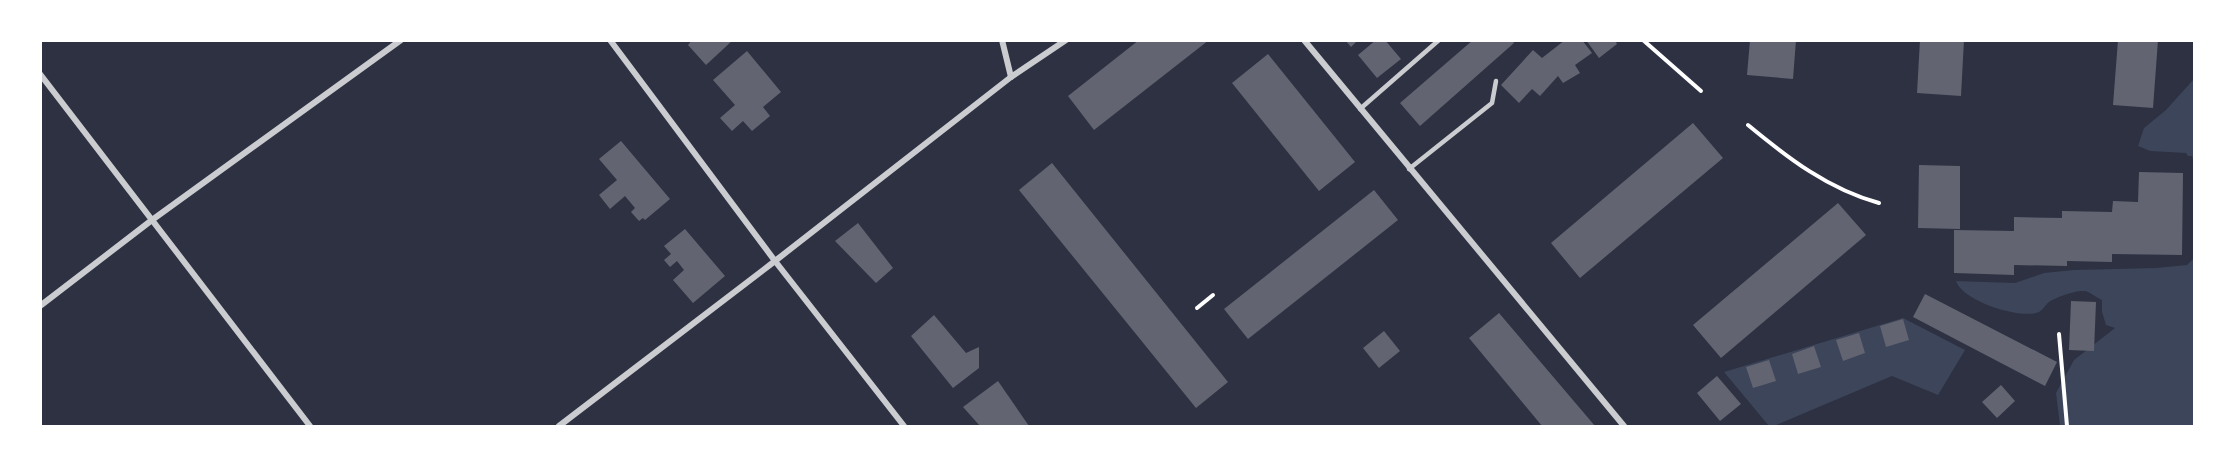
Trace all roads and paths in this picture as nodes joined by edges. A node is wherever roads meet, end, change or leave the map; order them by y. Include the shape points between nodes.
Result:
1 (401, 40) edge
2 (610, 40) edge
3 (1002, 40) edge
4 (1066, 40) edge
5 (1304, 40) edge
6 (1439, 40) edge
7 (1642, 40) edge
8 (40, 74) edge
9 (1011, 77) junction
10 (1496, 81) dead end
11 (1701, 91) dead end
12 (1360, 109) junction
13 (1748, 125) dead end
14 (1409, 169) junction
15 (1880, 203) dead end
16 (152, 220) junction
17 (775, 261) junction
18 (1214, 296) dead end
19 (40, 306) edge
20 (1197, 308) dead end
21 (2059, 334) dead end
22 (310, 426) edge
23 (559, 426) edge
24 (904, 426) edge
25 (1624, 426) edge
26 (2067, 426) edge

1 - 16 street
2 - 17 street
3 - 9 street
4 - 9 street
5 - 12 street
6 - 12 lane
7 - 11 path
8 - 16 street
9 - 17 street
10 - 14 lane via 1492,103
12 - 14 street
13 - 15 path via 1818,178
14 - 25 street
16 - 19 street
16 - 22 street
17 - 23 street
17 - 24 street
18 - 20 path
21 - 26 path

